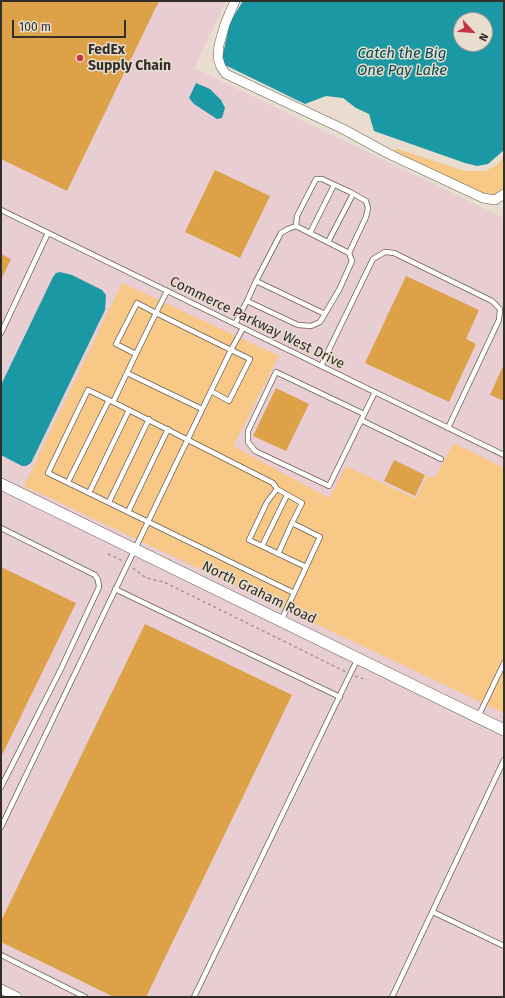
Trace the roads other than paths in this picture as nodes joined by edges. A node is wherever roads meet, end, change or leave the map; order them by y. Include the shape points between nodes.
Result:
1 (236, 1) edge
2 (334, 185) junction
3 (353, 194) junction
4 (504, 194) edge
5 (1, 210) edge
6 (296, 226) junction
7 (48, 233) junction
8 (310, 233) junction
9 (328, 242) junction
10 (349, 253) junction
11 (256, 281) junction
12 (167, 291) junction
13 (247, 300) junction
14 (156, 313) junction
15 (325, 314) junction
16 (235, 324) junction
17 (243, 328) junction
18 (1, 333) edge
19 (232, 350) junction
20 (136, 354) junction
21 (321, 366) junction
22 (127, 373) junction
23 (211, 391) junction
24 (374, 392) junction
25 (111, 401) junction
26 (202, 409) junction
27 (129, 410) junction
28 (364, 414) junction
29 (149, 419) junction
30 (361, 420) junction
31 (448, 428) junction
32 (168, 429) junction
33 (188, 438) junction
34 (504, 455) edge
35 (441, 459) dead end
36 (68, 482) junction
37 (1, 484) edge
38 (278, 489) junction
39 (89, 493) junction
40 (287, 495) junction
41 (109, 502) junction
42 (128, 512) junction
43 (148, 522) junction
44 (292, 523) junction
45 (1, 528) edge
46 (262, 546) junction
47 (134, 549) junction
48 (278, 554) junction
49 (306, 567) junction
50 (115, 589) junction
51 (294, 593) junction
52 (281, 621) junction
53 (358, 658) junction
54 (504, 663) edge
55 (340, 697) junction
56 (478, 717) junction
57 (504, 730) edge
58 (504, 760) edge
59 (1, 787) edge
60 (1, 827) edge
61 (433, 912) junction
62 (504, 946) edge
63 (1, 956) edge
64 (1, 989) edge
65 (18, 997) edge
66 (85, 997) edge
67 (194, 997) edge
68 (392, 997) edge

1 - 4 street via 219,45 218,58 226,74 483,198 495,200
2 - 3 lane
2 - 6 lane via 316,179 297,216
2 - 8 lane
3 - 9 lane
3 - 10 lane via 366,201 368,208
5 - 7 lane, Commerce Parkway West Drive
6 - 8 lane
6 - 11 lane via 281,233
7 - 12 lane, Commerce Parkway West Drive
7 - 18 lane
8 - 9 lane
9 - 10 lane
10 - 15 lane via 352,261
11 - 13 lane
11 - 15 lane
12 - 14 lane
12 - 16 lane, Commerce Parkway West Drive
13 - 15 lane via 303,327 320,322
13 - 16 lane
14 - 19 lane
14 - 20 lane
14 - 20 lane via 136,303 116,344
16 - 17 lane, Commerce Parkway West Drive
17 - 19 lane
17 - 21 lane, Commerce Parkway West Drive
19 - 23 lane
19 - 23 lane via 250,359 230,401
20 - 22 lane
21 - 24 lane, Commerce Parkway West Drive
21 - 31 lane via 373,259 385,252 394,253 492,301 500,309 499,320
22 - 25 lane
22 - 26 lane
23 - 26 lane
24 - 28 lane
24 - 31 lane, Commerce Parkway West Drive
25 - 27 lane
25 - 36 lane
25 - 36 lane via 88,390 48,473
26 - 33 lane
27 - 29 lane
27 - 39 lane
28 - 30 lane
28 - 30 lane via 276,372 248,431 248,442 255,451 329,486
29 - 32 lane
29 - 41 lane
30 - 35 lane
31 - 34 lane, Commerce Parkway West Drive
32 - 33 lane
32 - 42 lane
33 - 38 lane via 273,483
33 - 43 lane
36 - 39 lane
37 - 47 street, North Graham Road
38 - 40 lane
38 - 46 lane via 267,502 249,540
39 - 41 lane
40 - 44 lane via 302,503
40 - 46 lane
41 - 42 lane
42 - 43 lane
43 - 47 lane
43 - 51 lane
44 - 48 lane
44 - 49 lane via 320,537
45 - 59 lane via 95,575 99,587
46 - 48 lane
47 - 50 lane
47 - 52 street, North Graham Road
48 - 49 lane
49 - 51 lane
50 - 55 lane
50 - 60 lane
51 - 52 lane
52 - 53 street, North Graham Road
53 - 55 lane
53 - 56 street, North Graham Road
54 - 56 lane
55 - 67 lane
56 - 57 street, North Graham Road
58 - 61 lane
61 - 62 lane
61 - 68 lane
63 - 66 lane
64 - 65 street

